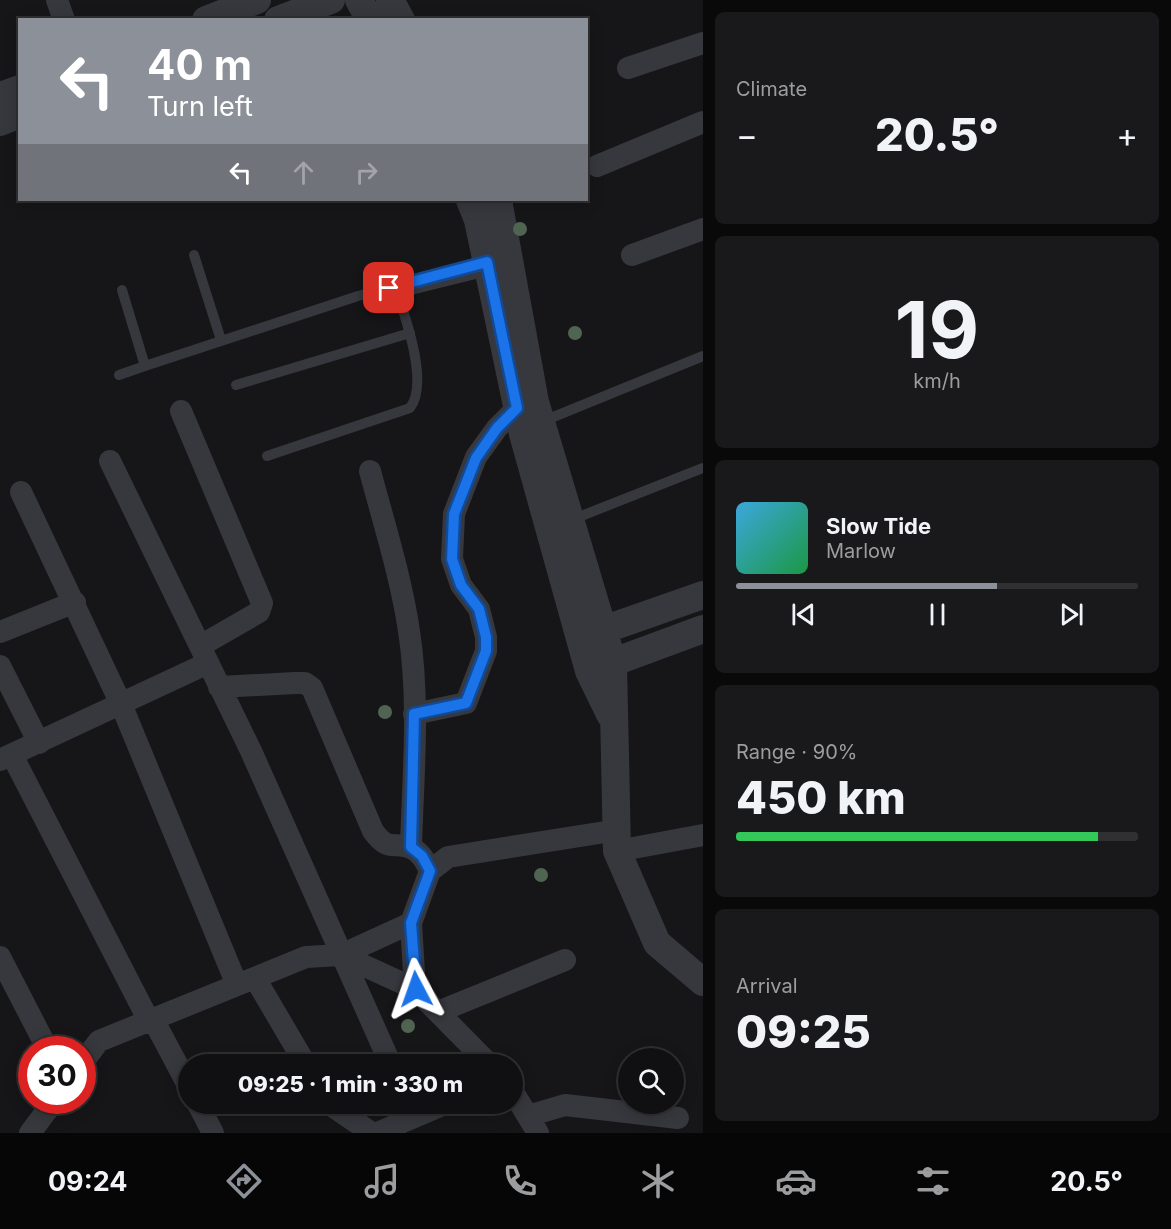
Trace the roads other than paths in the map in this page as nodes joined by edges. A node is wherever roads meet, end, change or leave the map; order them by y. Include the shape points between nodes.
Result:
1 (57, 0) edge
2 (257, 0) edge
3 (331, 0) edge
4 (359, 0) edge
5 (390, 0) edge
6 (63, 18) edge
7 (211, 18) edge
8 (283, 18) edge
9 (369, 18) edge
10 (400, 18) edge
11 (703, 43) edge
12 (628, 68) dead end
13 (18, 90) edge
14 (0, 96) edge
15 (18, 115) edge
16 (0, 122) edge
17 (703, 122) edge
18 (597, 166) dead end
19 (470, 201) edge
20 (498, 201) edge
21 (703, 229) edge
22 (194, 255) dead end
23 (632, 255) dead end
24 (487, 266) junction
25 (122, 290) dead end
26 (410, 333) junction
27 (221, 340) junction
28 (703, 356) edge
29 (145, 366) junction
30 (119, 375) dead end
31 (236, 386) dead end
32 (181, 411) dead end
33 (529, 415) junction
34 (267, 456) dead end
35 (110, 461) dead end
36 (703, 468) edge
37 (370, 471) dead end
38 (21, 492) dead end
39 (571, 520) junction
40 (703, 595) edge
41 (75, 602) junction
42 (703, 629) edge
43 (0, 632) edge
44 (592, 634) junction
45 (204, 654) junction
46 (0, 666) edge
47 (601, 667) junction
48 (219, 687) junction
49 (121, 704) junction
50 (414, 714) junction
51 (39, 742) junction
52 (6, 758) edge
53 (703, 835) edge
54 (618, 841) junction
55 (411, 847) junction
56 (430, 871) junction
57 (411, 923) junction
58 (341, 955) junction
59 (0, 957) edge
60 (565, 960) dead end
61 (246, 981) junction
62 (703, 982) edge
63 (416, 989) junction
64 (438, 1012) junction
65 (151, 1020) junction
66 (41, 1036) edge
67 (96, 1045) edge
68 (298, 1054) edge
69 (386, 1054) edge
70 (479, 1054) edge
71 (178, 1068) edge
72 (523, 1108) edge
73 (44, 1114) edge
74 (203, 1114) edge
75 (344, 1114) edge
76 (415, 1117) edge
77 (678, 1118) dead end
78 (533, 1124) edge
79 (30, 1133) edge
80 (213, 1133) edge
81 (372, 1133) edge
82 (377, 1133) edge

1 - 6 street
2 - 7 street
3 - 8 street
4 - 9 street
5 - 10 street
11 - 12 street
13 - 14 street
15 - 16 street
17 - 18 street
19 - 24 street
20 - 33 street
21 - 23 street
22 - 27 lane
24 - 26 lane via 403,292 399,298
24 - 27 lane via 358,296
24 - 33 street
25 - 29 lane
26 - 31 lane
26 - 34 lane via 418,388 417,399 410,408
27 - 29 lane
28 - 33 lane
29 - 30 lane
32 - 45 street via 262,603 259,612
33 - 39 street
33 - 44 street
33 - 50 street via 497,428 476,458 454,514 452,559 461,585 479,609 486,637 486,651 466,703
35 - 45 street
36 - 39 lane
37 - 50 street via 409,632
38 - 41 street
39 - 44 street
40 - 44 street
41 - 43 street
41 - 49 street
42 - 47 street
44 - 47 street
45 - 48 street
45 - 49 street
46 - 51 street
47 - 54 street via 612,718
48 - 55 street via 305,683 312,688 373,831 380,841 392,847
48 - 58 street
49 - 51 street
49 - 61 street
50 - 55 street
51 - 52 street
52 - 65 street
53 - 54 street
54 - 56 street via 448,857
54 - 62 street via 657,943
55 - 56 street via 422,856
56 - 57 street
57 - 58 street
57 - 63 street
58 - 61 street via 306,957
58 - 63 street
58 - 69 street
59 - 66 street
60 - 64 street
61 - 65 street
61 - 68 street
63 - 64 street
64 - 70 street
65 - 67 street
65 - 71 street
72 - 78 street
73 - 79 street
74 - 80 street
75 - 81 street
76 - 82 street
77 - 78 street via 565,1105

